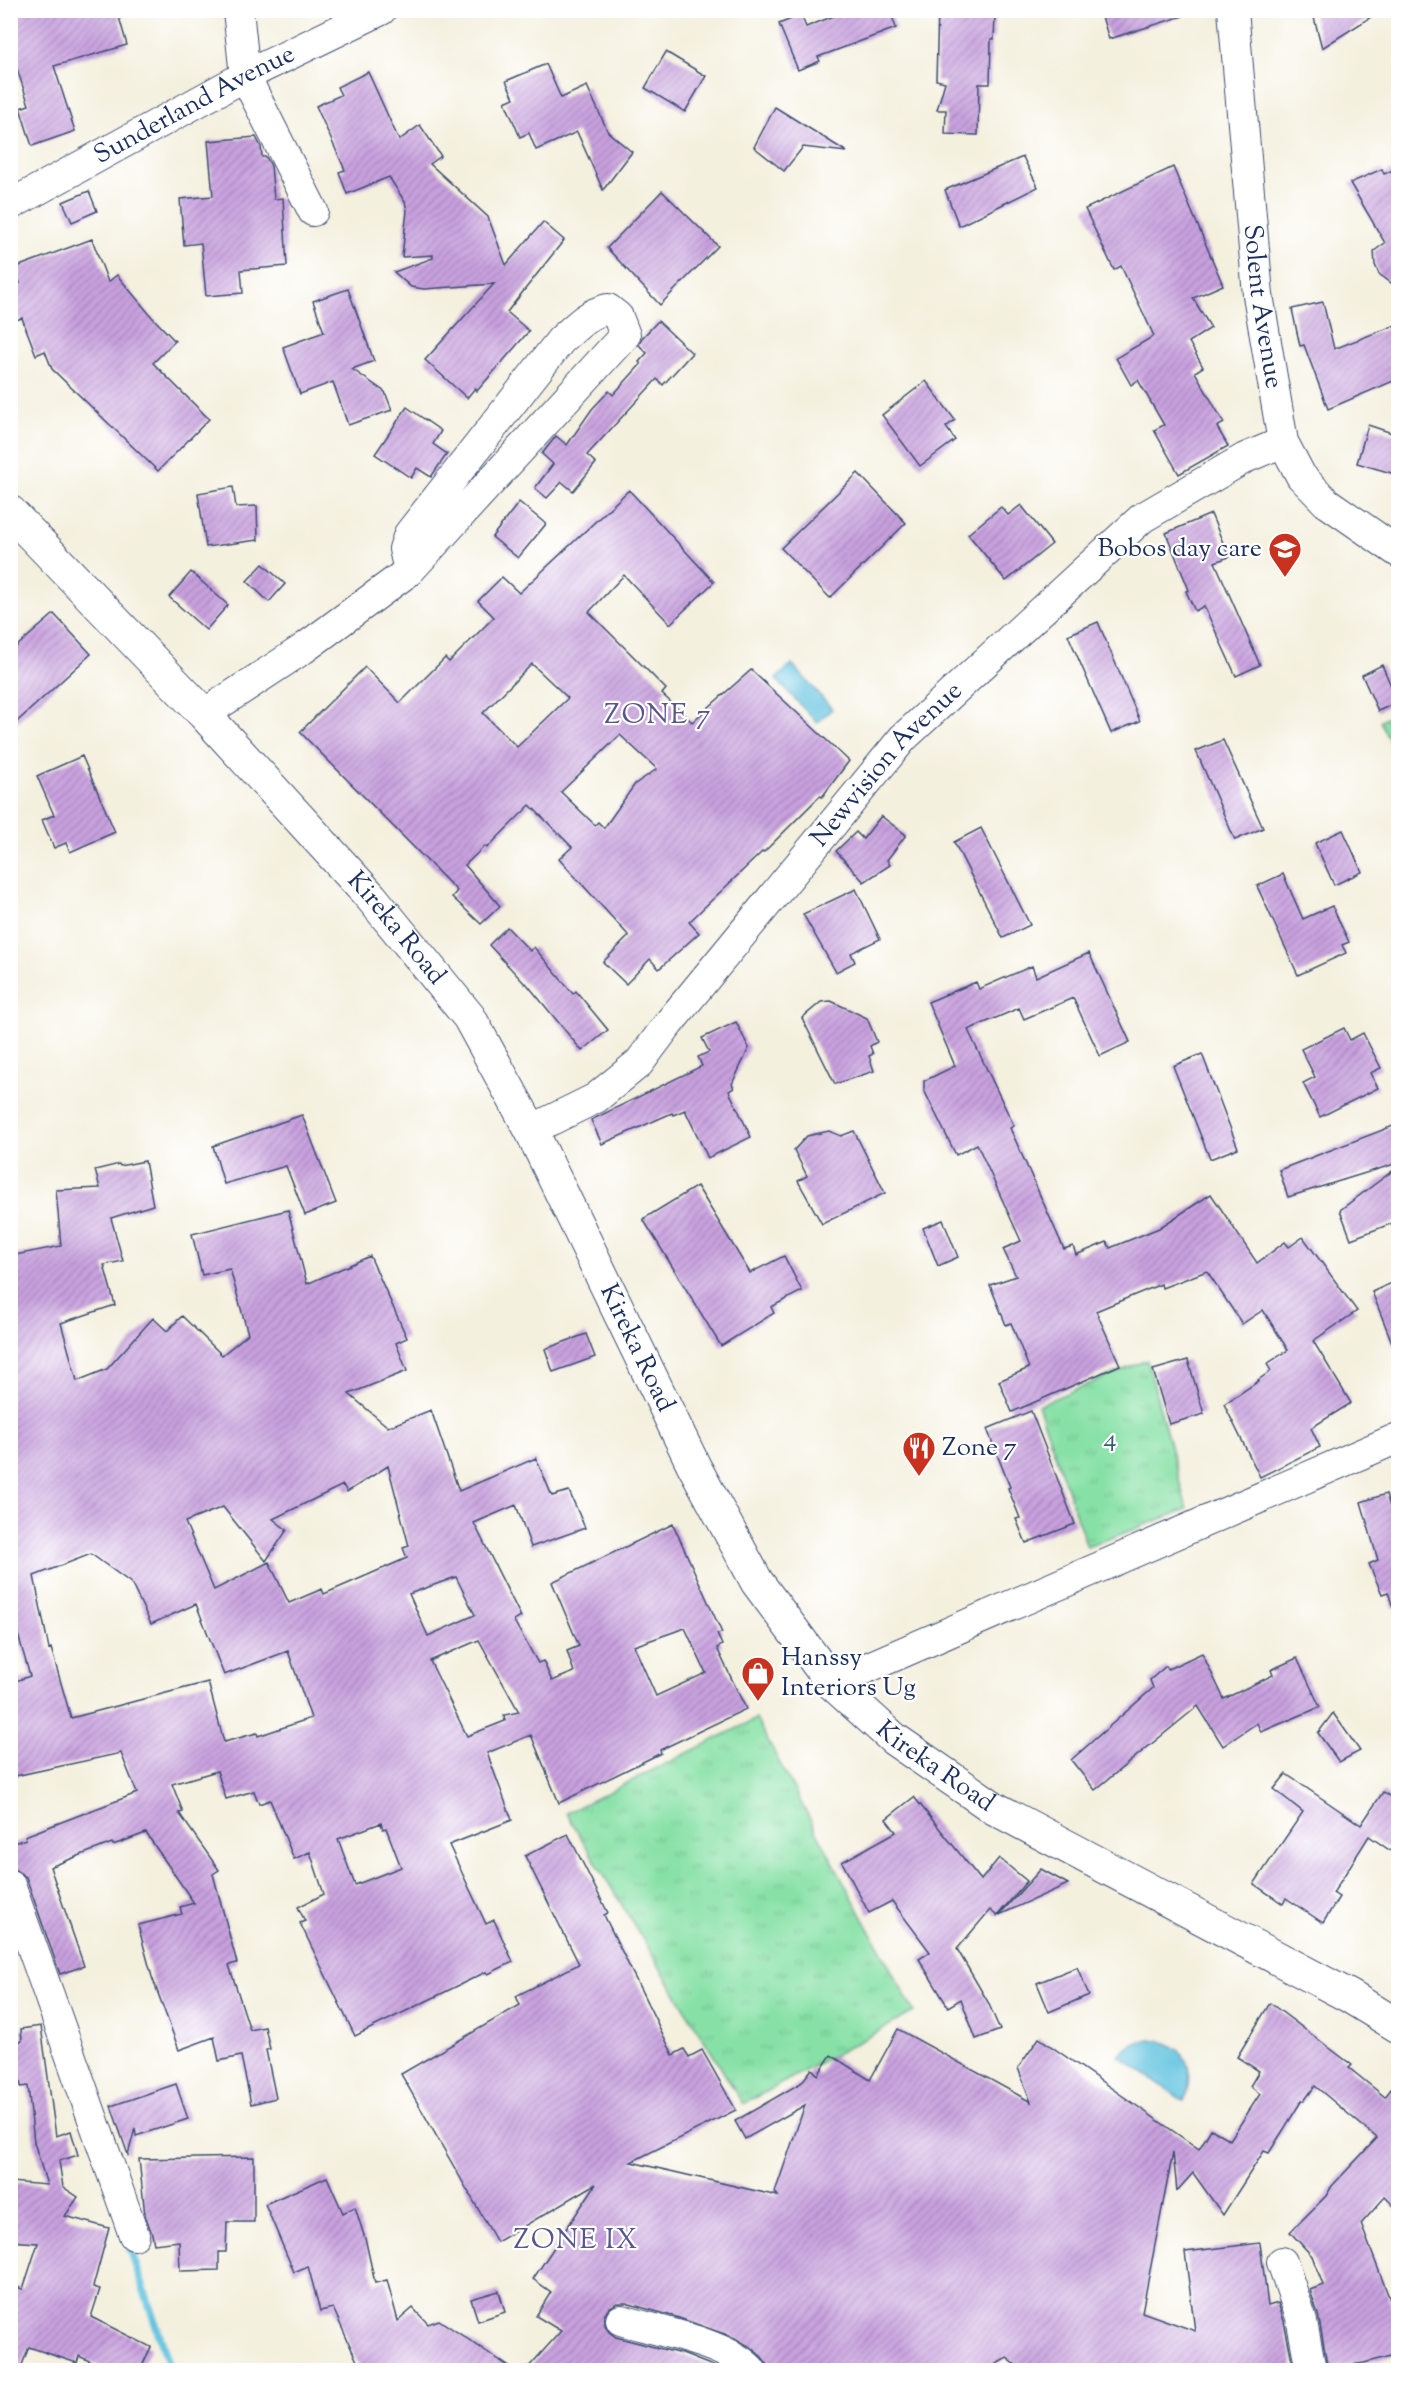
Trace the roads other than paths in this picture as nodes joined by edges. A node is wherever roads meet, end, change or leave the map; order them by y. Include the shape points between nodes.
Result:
1 (238, 10) edge
2 (381, 10) edge
3 (1233, 10) edge
4 (245, 76) junction
5 (10, 206) edge
6 (313, 211) dead end
7 (509, 407) junction
8 (537, 431) junction
9 (1283, 442) junction
10 (10, 512) edge
11 (1398, 552) edge
12 (409, 571) junction
13 (204, 714) junction
14 (531, 1130) junction
15 (1398, 1438) edge
16 (832, 1683) junction
17 (10, 1885) edge
18 (1398, 2026) edge
19 (134, 2235) dead end
20 (1282, 2262) dead end
21 (621, 2320) dead end
22 (751, 2370) edge
23 (1311, 2370) edge

1 - 4 street
2 - 4 street, Sunderland Avenue
3 - 9 street, Solent Avenue via 1258,294
4 - 5 street, Sunderland Avenue
4 - 6 street
7 - 8 street
7 - 8 street via 561,340 588,316 608,309 618,317 625,335
7 - 12 street via 410,534 404,549
8 - 12 street
9 - 11 street, Solent Avenue via 1302,476 1326,502
9 - 14 street, Newvision Avenue via 1245,458 1142,519 903,738 639,1063 596,1098
10 - 13 main road, Kireka Road
12 - 13 street via 303,649
13 - 14 main road, Kireka Road via 371,897 450,993 468,1017
14 - 16 main road, Kireka Road via 710,1495 758,1582
15 - 16 street
16 - 18 main road, Kireka Road via 894,1739 994,1808 1349,1996
17 - 19 street
20 - 23 street via 1301,2317
21 - 22 street via 712,2346

